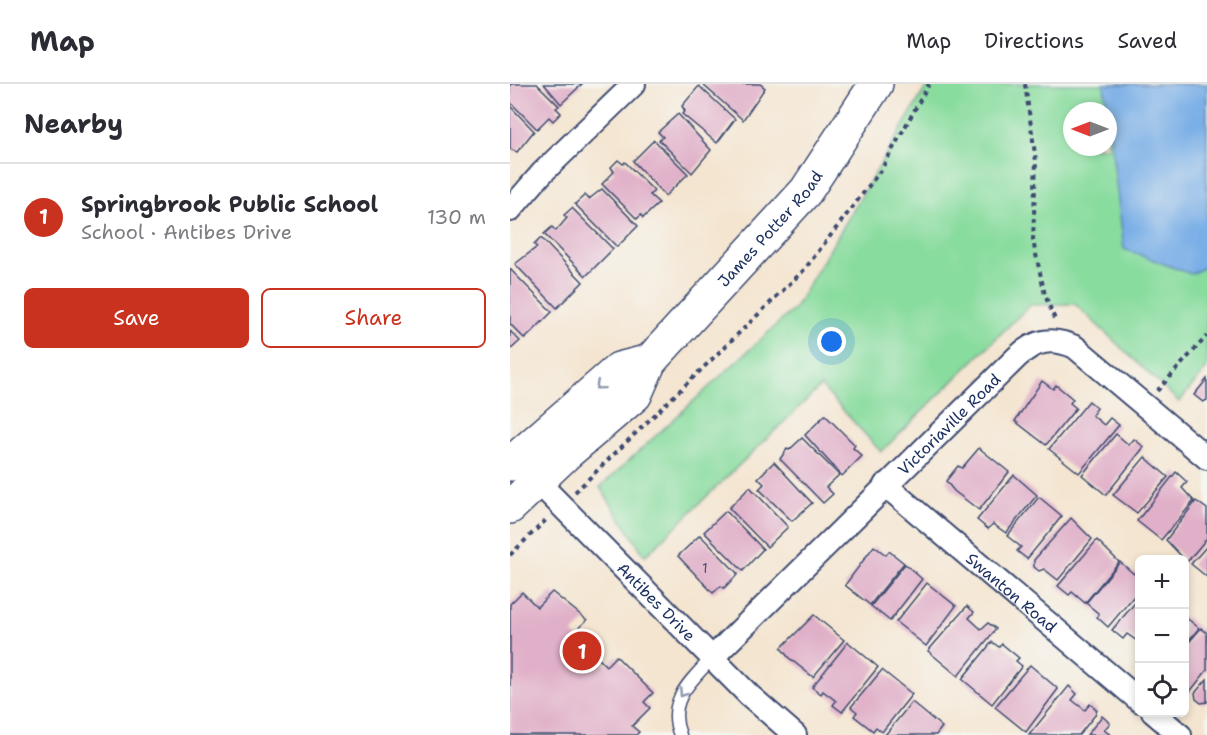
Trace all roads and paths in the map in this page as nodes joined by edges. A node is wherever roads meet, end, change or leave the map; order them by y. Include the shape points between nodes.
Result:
1 (634, 84) edge
2 (876, 84) edge
3 (929, 84) edge
4 (1025, 84) edge
5 (510, 210) edge
6 (1207, 336) edge
7 (1063, 342) junction
8 (1145, 405) junction
9 (1207, 458) edge
10 (519, 465) edge
11 (591, 477) dead end
12 (885, 485) junction
13 (510, 507) edge
14 (527, 538) dead end
15 (510, 555) edge
16 (712, 658) junction
17 (1135, 697) edge
18 (1159, 717) edge
19 (680, 735) edge
20 (795, 735) edge
21 (1180, 735) edge

1 - 5 street
2 - 10 main road, James Potter Road via 806,191 650,361 635,395
3 - 11 path via 881,170 804,270
4 - 7 path via 1036,161 1033,241
6 - 8 path
7 - 8 street via 1075,347
7 - 12 street, Victoriaville Road via 1050,340 1026,348
8 - 9 street
10 - 13 main road, James Potter Road
10 - 16 street, Antibes Drive
12 - 16 street, Victoriaville Road
12 - 17 street, Swanton Road
14 - 15 path
16 -> 19 lane via 679,695 675,710
16 - 20 street, Antibes Drive
18 - 21 street

